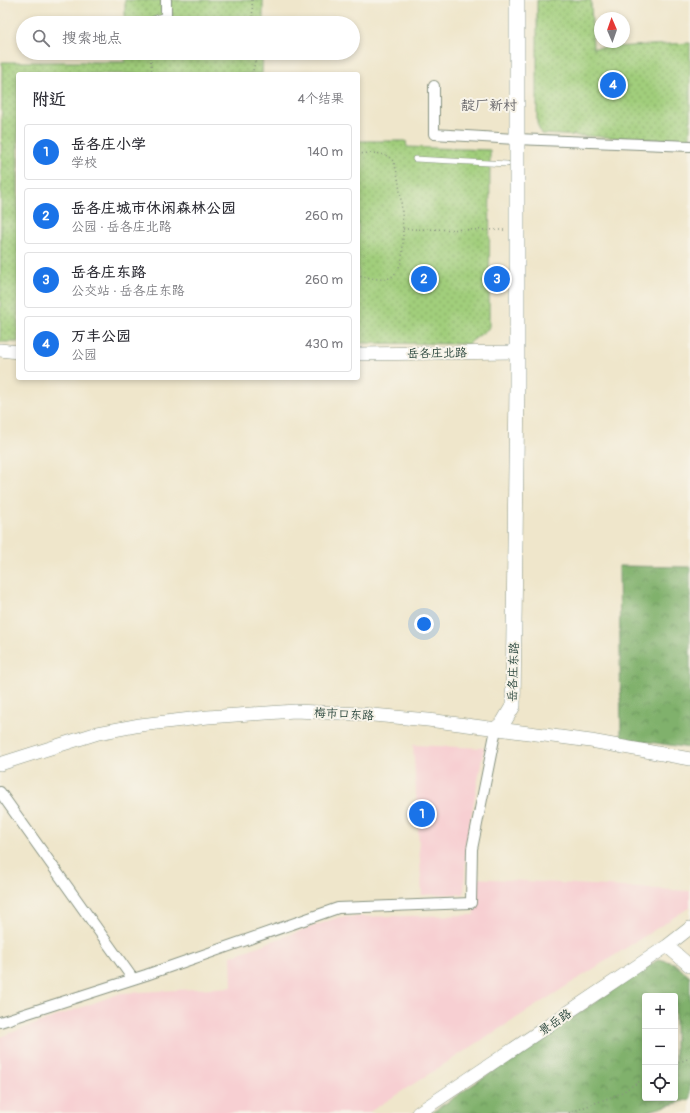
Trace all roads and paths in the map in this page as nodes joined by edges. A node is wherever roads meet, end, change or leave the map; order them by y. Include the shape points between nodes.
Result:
1 (166, 0) edge
2 (252, 0) edge
3 (508, 0) edge
4 (517, 0) edge
5 (166, 16) edge
6 (253, 16) edge
7 (151, 60) edge
8 (255, 60) edge
9 (152, 72) edge
10 (253, 72) edge
11 (434, 86) dead end
12 (512, 139) junction
13 (690, 146) edge
14 (360, 154) edge
15 (415, 159) dead end
16 (507, 164) junction
17 (403, 229) junction
18 (507, 230) junction
19 (360, 275) edge
20 (0, 350) edge
21 (16, 352) edge
22 (512, 352) junction
23 (360, 354) edge
24 (496, 729) junction
25 (690, 759) edge
26 (0, 764) edge
27 (0, 792) edge
28 (690, 928) edge
29 (667, 946) junction
30 (690, 966) edge
31 (133, 979) junction
32 (0, 1022) edge
33 (690, 1058) edge
34 (678, 1063) edge
35 (642, 1080) edge
36 (418, 1113) edge
37 (569, 1113) edge

1 - 5 street
2 - 6 path
3 - 12 main road, 岳各庄东路
4 - 12 main road, 岳各庄东路
7 - 9 path
8 - 10 path
11 - 12 street via 434,134
12 - 13 street
12 - 16 main road, 岳各庄东路
12 - 22 main road, 岳各庄东路
14 - 17 path via 384,155 392,161 397,171
15 - 16 lane
16 - 18 main road, 岳各庄东路
17 - 18 path
17 - 19 path via 402,261 397,272 390,279
18 - 22 main road, 岳各庄东路
20 - 21 street
22 - 23 street, 岳各庄北路
22 - 24 main road, 岳各庄东路 via 503,700
24 - 25 street, 梅市口东路 via 591,741
24 - 26 street, 梅市口东路 via 362,714 294,711 208,717 98,733
24 - 31 street via 472,849 470,903 338,908
27 - 31 street
28 - 29 street, 景岳路
29 - 30 street
29 - 36 street, 景岳路
31 - 32 street
33 - 34 path
35 - 37 path via 619,1094

